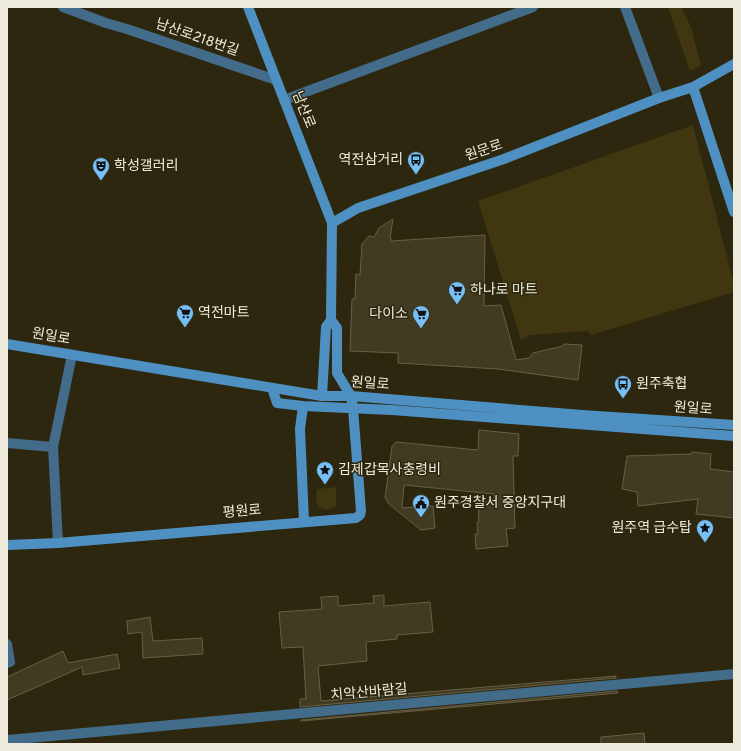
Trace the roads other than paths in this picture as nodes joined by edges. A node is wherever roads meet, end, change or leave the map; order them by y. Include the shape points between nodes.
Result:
1 (63, 7) edge
2 (248, 7) edge
3 (533, 7) edge
4 (625, 7) edge
5 (734, 64) edge
6 (276, 80) junction
7 (692, 87) junction
8 (659, 98) junction
9 (284, 100) junction
10 (734, 212) edge
11 (332, 223) junction
12 (331, 320) junction
13 (7, 344) edge
14 (72, 355) junction
15 (272, 388) junction
16 (322, 396) junction
17 (351, 396) junction
18 (303, 406) junction
19 (353, 409) junction
20 (734, 425) edge
21 (734, 436) edge
22 (7, 443) edge
23 (53, 447) junction
24 (304, 521) junction
25 (58, 543) junction
26 (7, 545) edge
27 (7, 644) edge
28 (7, 663) edge
29 (734, 674) edge
30 (7, 740) edge

1 - 6 street, 남산로218번길
2 - 6 main road, 남산로
3 - 9 street
4 - 8 street
5 - 7 main road, 원문로
6 - 9 main road, 남산로
7 - 8 main road, 원문로
7 - 10 main road
8 - 11 main road, 원문로 via 504,159 358,208
9 - 11 main road, 남산로
11 - 12 main road
12 - 16 main road via 326,327
12 - 17 main road via 338,328 337,373
13 - 14 main road, 원일로
14 - 15 main road, 원일로
14 - 23 street
15 - 16 main road, 원일로
15 - 18 main road, 원일로 via 276,402
16 - 17 main road, 원일로
16 - 18 main road
17 - 19 main road, 평원로
17 - 20 main road, 원일로
18 - 19 main road, 원일로
18 - 24 main road via 300,429
19 - 21 main road, 원일로
19 - 24 main road, 평원로 via 360,515 356,518
22 - 23 street
23 - 25 street
24 - 25 main road, 평원로
25 - 26 main road, 평원로
27 - 28 street via 10,662
29 - 30 street, 치악산바람길

